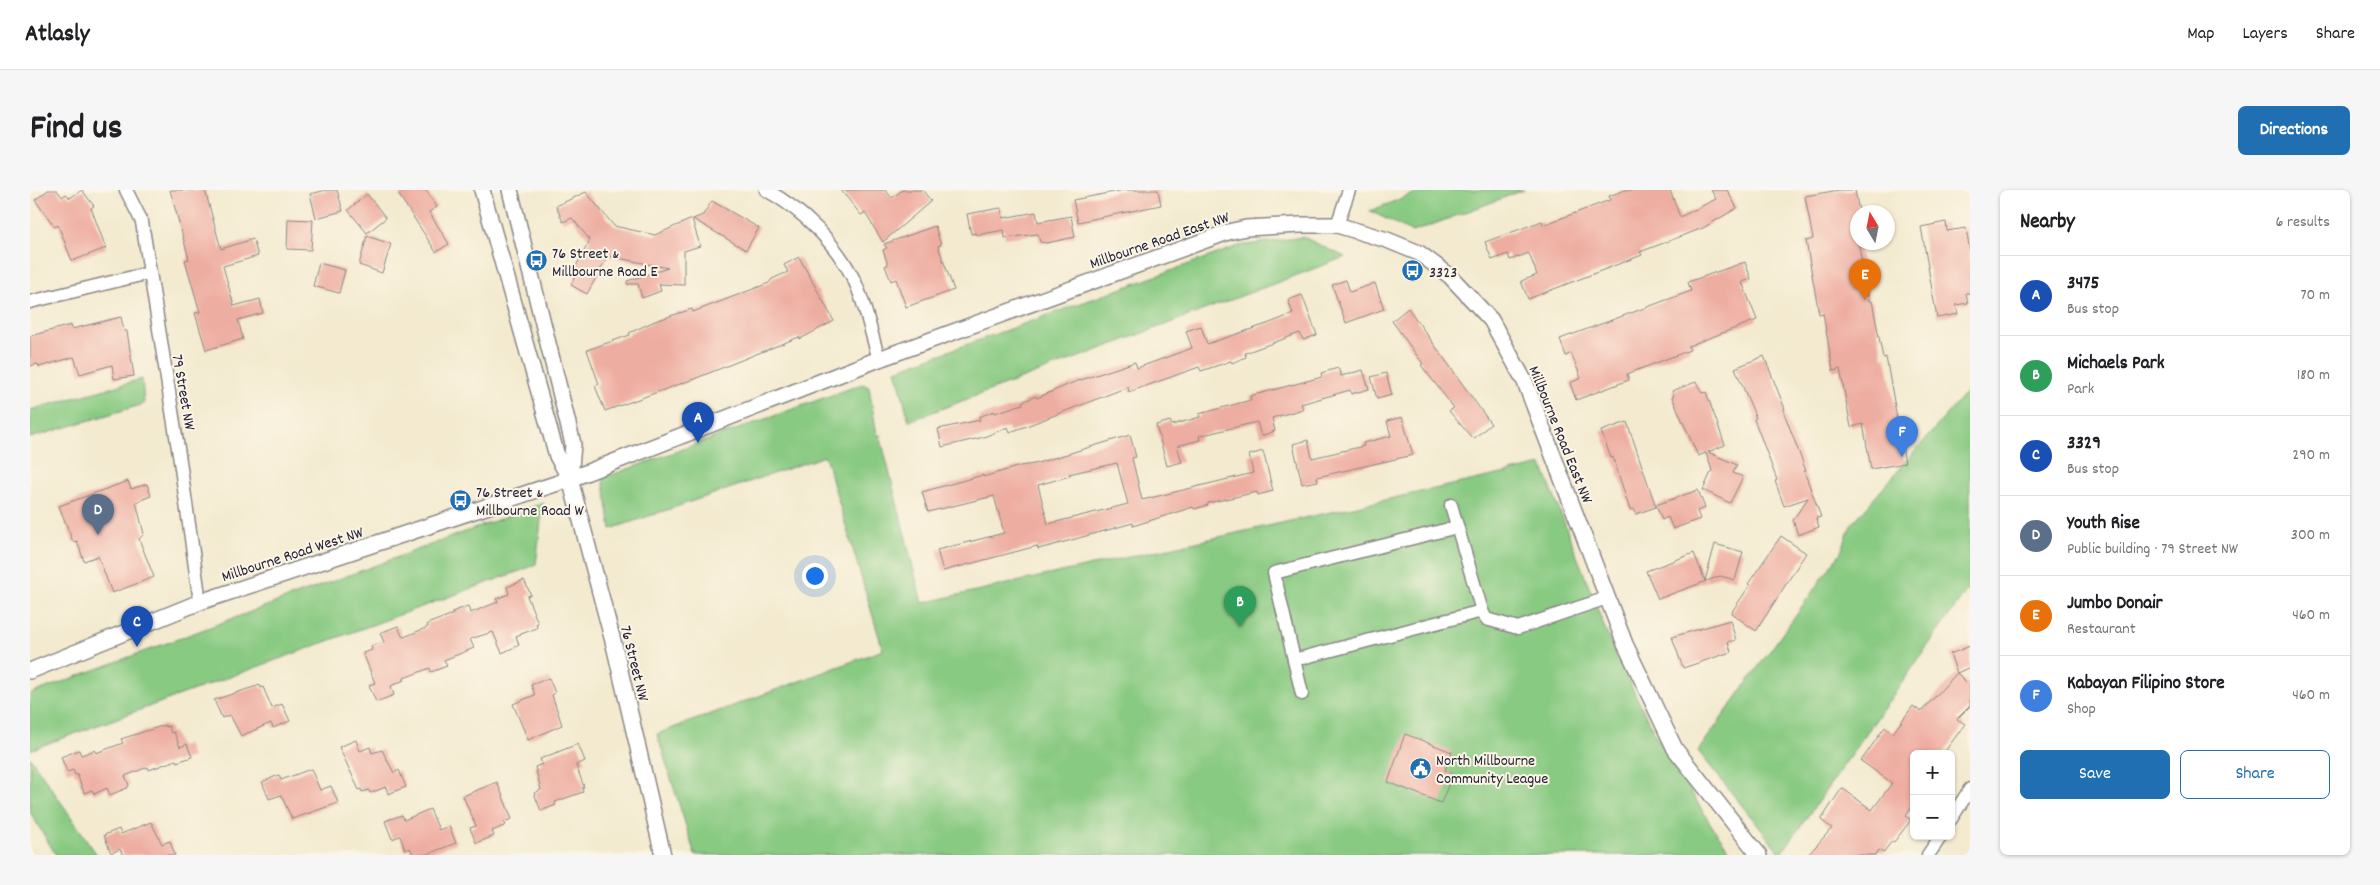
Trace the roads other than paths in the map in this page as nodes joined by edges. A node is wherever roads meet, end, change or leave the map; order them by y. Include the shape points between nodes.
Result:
1 (126, 190) edge
2 (482, 190) edge
3 (510, 190) edge
4 (766, 190) edge
5 (1348, 190) edge
6 (1337, 225) junction
7 (149, 273) junction
8 (30, 302) edge
9 (879, 359) junction
10 (570, 479) junction
11 (1451, 505) dead end
12 (1457, 527) junction
13 (1607, 598) junction
14 (200, 602) junction
15 (1482, 611) junction
16 (1294, 660) junction
17 (30, 671) edge
18 (1302, 694) dead end
19 (1970, 789) edge
20 (1955, 813) edge
21 (1938, 840) edge
22 (663, 855) edge
23 (1759, 855) edge
24 (1928, 855) edge

1 - 7 street, 79 Street NW via 142,222
2 - 10 street, 76 Street NW via 557,456
3 - 10 street, 76 Street NW via 573,444
4 - 9 street via 784,200 826,238 855,282
5 - 6 street
6 - 9 street, Millbourne Road East NW via 1300,224 1228,232
6 - 13 street, Millbourne Road East NW via 1419,253 1450,276 1491,320 1525,382
7 - 8 street
7 - 14 street, 79 Street NW
9 - 10 street, Millbourne Road East NW
10 - 14 street, Millbourne Road West NW
10 - 22 street, 76 Street NW via 614,645
11 - 12 street
12 - 15 street
12 - 16 street via 1274,573
13 - 15 street via 1518,628 1486,619
13 - 23 street, Millbourne Road East NW via 1675,749
14 - 17 street, Millbourne Road West NW
15 - 16 street
16 - 18 street
19 - 20 street
21 - 24 street

